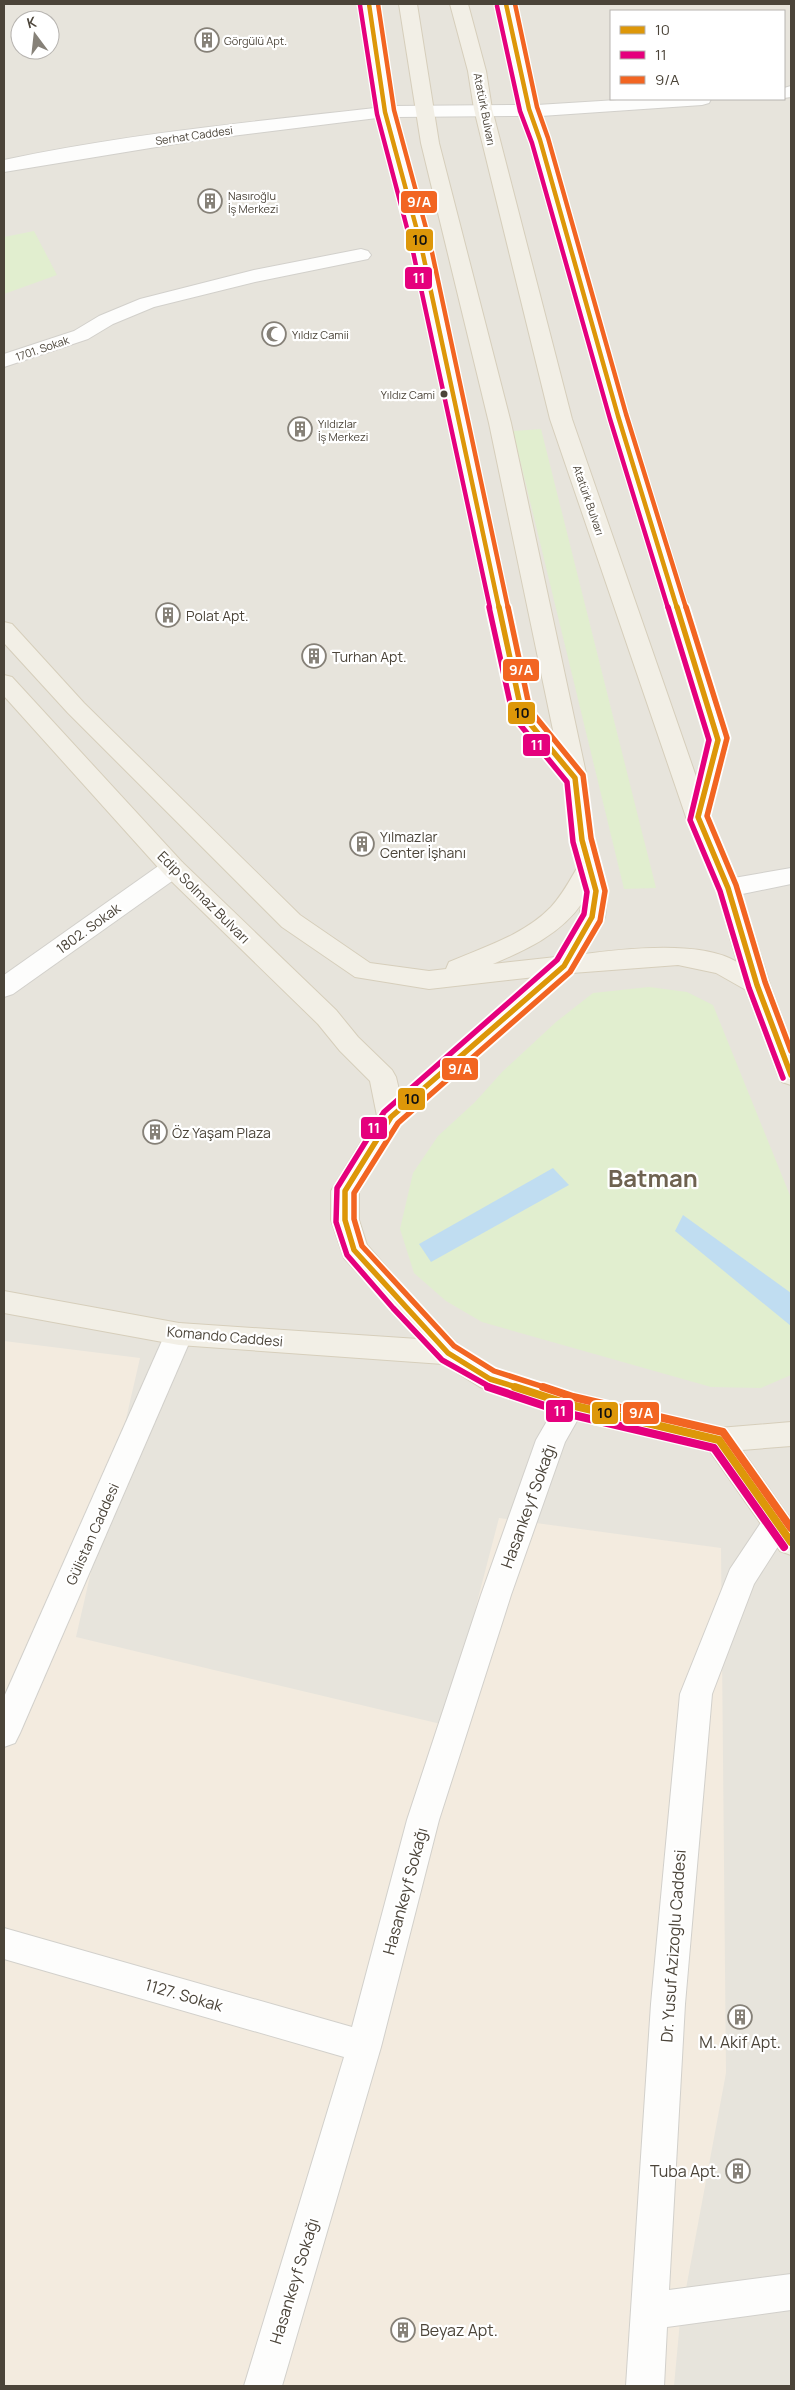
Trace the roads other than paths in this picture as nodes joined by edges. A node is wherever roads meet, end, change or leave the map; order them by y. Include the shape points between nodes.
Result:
1 (369, 4) edge
2 (408, 4) edge
3 (459, 4) edge
4 (506, 4) edge
5 (689, 100) edge
6 (483, 109) junction
7 (529, 109) junction
8 (425, 110) junction
9 (385, 112) junction
10 (4, 166) edge
11 (361, 255) dead end
12 (4, 362) edge
13 (4, 629) edge
14 (4, 682) edge
15 (575, 778) junction
16 (698, 817) junction
17 (173, 868) junction
18 (590, 868) junction
19 (791, 876) edge
20 (728, 888) junction
21 (564, 966) junction
22 (429, 980) junction
23 (757, 985) junction
24 (4, 988) edge
25 (791, 1075) edge
26 (391, 1117) junction
27 (4, 1302) edge
28 (179, 1334) junction
29 (448, 1353) junction
30 (571, 1404) junction
31 (791, 1434) edge
32 (719, 1440) junction
33 (784, 1533) edge
34 (4, 1733) edge
35 (4, 1943) edge
36 (364, 2047) junction
37 (791, 2292) edge
38 (651, 2311) junction
39 (263, 2386) edge
40 (645, 2386) edge

1 - 9 street
2 - 8 main road
3 - 6 main road, Atatürk Bulvarı via 477,71
4 - 7 street
5 - 7 street, Serhat Caddesi via 558,110
6 - 7 street, Serhat Caddesi
6 - 8 street, Serhat Caddesi
6 - 16 main road, Atatürk Bulvarı via 561,419
7 - 16 street via 618,416 718,740
8 - 9 street, Serhat Caddesi
8 - 15 main road via 430,143 500,423
9 - 10 street, Serhat Caddesi via 199,134
9 - 15 street via 421,245 522,714
11 - 12 street, 1701. Sokak via 190,290 146,303 80,335
13 - 22 main road via 76,708 291,921 364,971
14 - 17 main road, Edip Solmaz Bulvarı
15 - 18 main road via 582,840
16 - 20 main road, Atatürk Bulvarı
17 - 24 street, 1802. Sokak
17 - 26 main road, Edip Solmaz Bulvarı via 327,1017 383,1077
18 - 21 main road via 596,891 592,916
18 - 22 main road via 569,902 542,928 520,943
19 - 20 street
20 - 23 main road, Atatürk Bulvarı
21 - 22 main road
21 - 23 main road via 678,956 723,965
21 - 26 main road
23 - 25 main road, Atatürk Bulvarı
26 - 29 main road via 345,1191 345,1220 354,1250
27 - 28 main road, Komando Caddesi
28 - 29 main road, Komando Caddesi
28 - 34 street, Gülistan Caddesi
29 - 30 main road via 490,1379
30 - 32 main road
30 - 36 street, Hasankeyf Sokağı via 547,1449 423,1820
31 - 32 main road
32 - 33 main road
33 - 38 street, Dr. Yusuf Azizoglu Caddesi via 741,1578 696,1694 668,2004
35 - 36 street, 1127. Sokak
36 - 39 street, Hasankeyf Sokağı
37 - 38 street
38 - 40 street, Dr. Yusuf Azizoglu Caddesi

